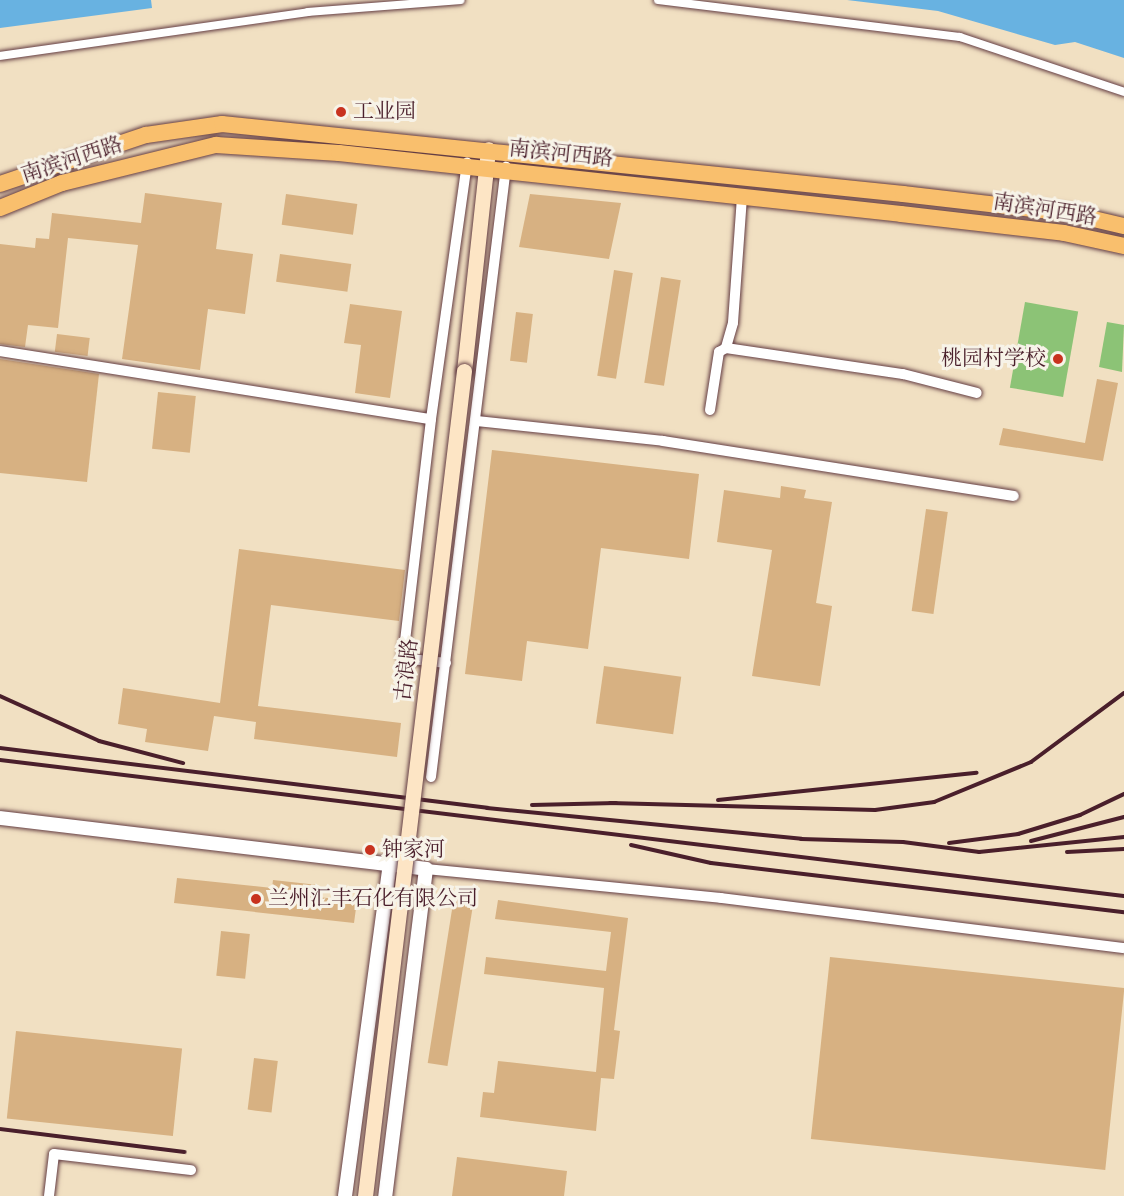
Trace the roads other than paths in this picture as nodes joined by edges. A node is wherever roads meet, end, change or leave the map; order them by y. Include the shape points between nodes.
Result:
1 (461, 0) edge
2 (658, 0) edge
3 (0, 56) edge
4 (1124, 92) edge
5 (470, 147) junction
6 (488, 149) junction
7 (507, 151) junction
8 (467, 167) junction
9 (485, 169) junction
10 (505, 171) junction
11 (0, 184) edge
12 (742, 197) junction
13 (0, 208) edge
14 (1124, 226) edge
15 (1124, 246) edge
16 (726, 348) junction
17 (0, 351) edge
18 (977, 393) dead end
19 (710, 410) dead end
20 (431, 419) junction
21 (477, 421) junction
22 (1014, 496) dead end
23 (446, 663) junction
24 (431, 777) dead end
25 (0, 818) edge
26 (390, 864) junction
27 (426, 869) junction
28 (1124, 948) edge
29 (191, 1170) dead end
30 (49, 1196) edge
31 (345, 1196) edge
32 (365, 1196) edge
33 (385, 1196) edge

1 - 3 street via 308,12
2 - 4 street via 960,38
5 - 6 highway, 南滨河西路
5 - 8 street
5 - 11 highway, 南滨河西路 via 222,124 146,135
6 - 7 highway, 南滨河西路
6 - 9 main road, 古浪路
7 - 10 street
7 - 14 highway, 南滨河西路 via 1068,213
8 - 9 highway, 南滨河西路
8 - 13 highway, 南滨河西路 via 216,145 62,183
8 - 20 street
9 - 10 highway, 南滨河西路
9 - 32 main road, 古浪路, bridge
10 - 12 highway, 南滨河西路
10 - 21 street
12 - 15 highway, 南滨河西路 via 1064,233
12 - 16 street via 733,323
16 - 18 street via 903,374
16 - 19 street via 719,352
17 - 20 street
20 - 23 street via 403,658
21 - 22 street via 663,441
21 - 23 street
23 - 24 street
25 - 26 street
26 - 27 street
26 - 31 street
27 - 28 street via 721,898
27 - 33 street
29 - 30 street via 54,1154

